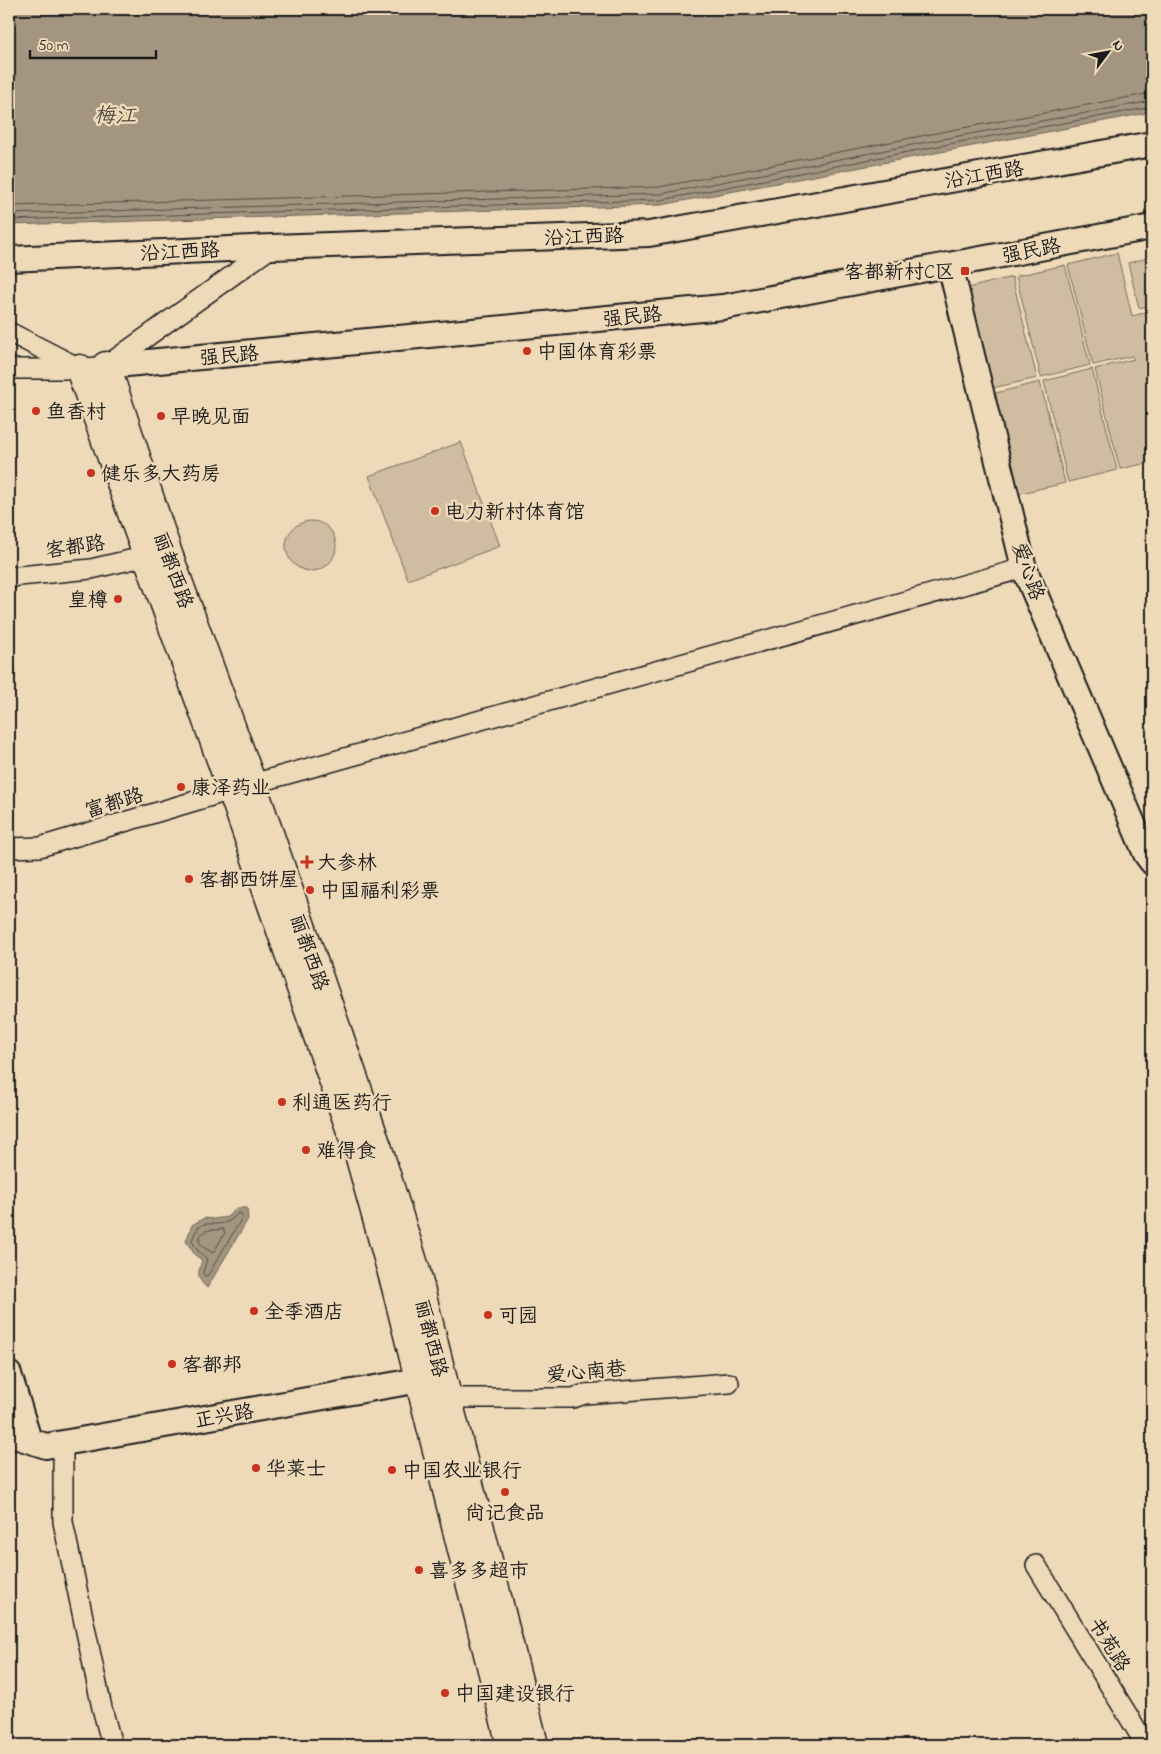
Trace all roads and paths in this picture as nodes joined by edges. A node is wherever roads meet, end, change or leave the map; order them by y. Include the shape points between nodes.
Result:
1 (1152, 144) edge
2 (1152, 227) edge
3 (272, 247) junction
4 (9, 259) edge
5 (950, 265) junction
6 (9, 332) edge
7 (93, 367) junction
8 (9, 370) edge
9 (147, 556) junction
10 (1024, 568) junction
11 (9, 579) edge
12 (242, 787) junction
13 (9, 848) edge
14 (1152, 862) edge
15 (9, 1374) edge
16 (729, 1383) dead end
17 (436, 1385) junction
18 (19, 1437) edge
19 (63, 1443) junction
20 (1036, 1565) dead end
21 (112, 1745) edge
22 (511, 1745) edge
23 (534, 1745) edge
24 (1146, 1745) edge

1 - 3 street, 沿江西路 via 649,234
2 - 5 street, 强民路
3 - 4 street, 沿江西路
3 - 7 street
5 - 7 street, 强民路 via 723,307
5 - 10 street, 爱心路
6 - 7 street
7 - 8 street
7 - 9 main road, 丽都西路
7 - 12 main road, 丽都西路 via 167,551
9 - 11 street, 客都路 via 91,569
9 - 12 main road, 丽都西路
10 - 12 street, 富都路
10 - 14 street, 爱心路
12 - 13 street, 富都路 via 40,847
12 - 17 main road, 丽都西路 via 359,1154 396,1287
15 - 18 street
16 - 17 street, 爱心南巷 via 585,1394 573,1398
17 - 19 street, 正兴路
17 - 22 main road, 丽都西路
17 - 23 main road, 丽都西路
18 - 19 street, 正兴路 via 46,1446
19 - 21 street via 63,1522
20 - 24 street, 书苑路

